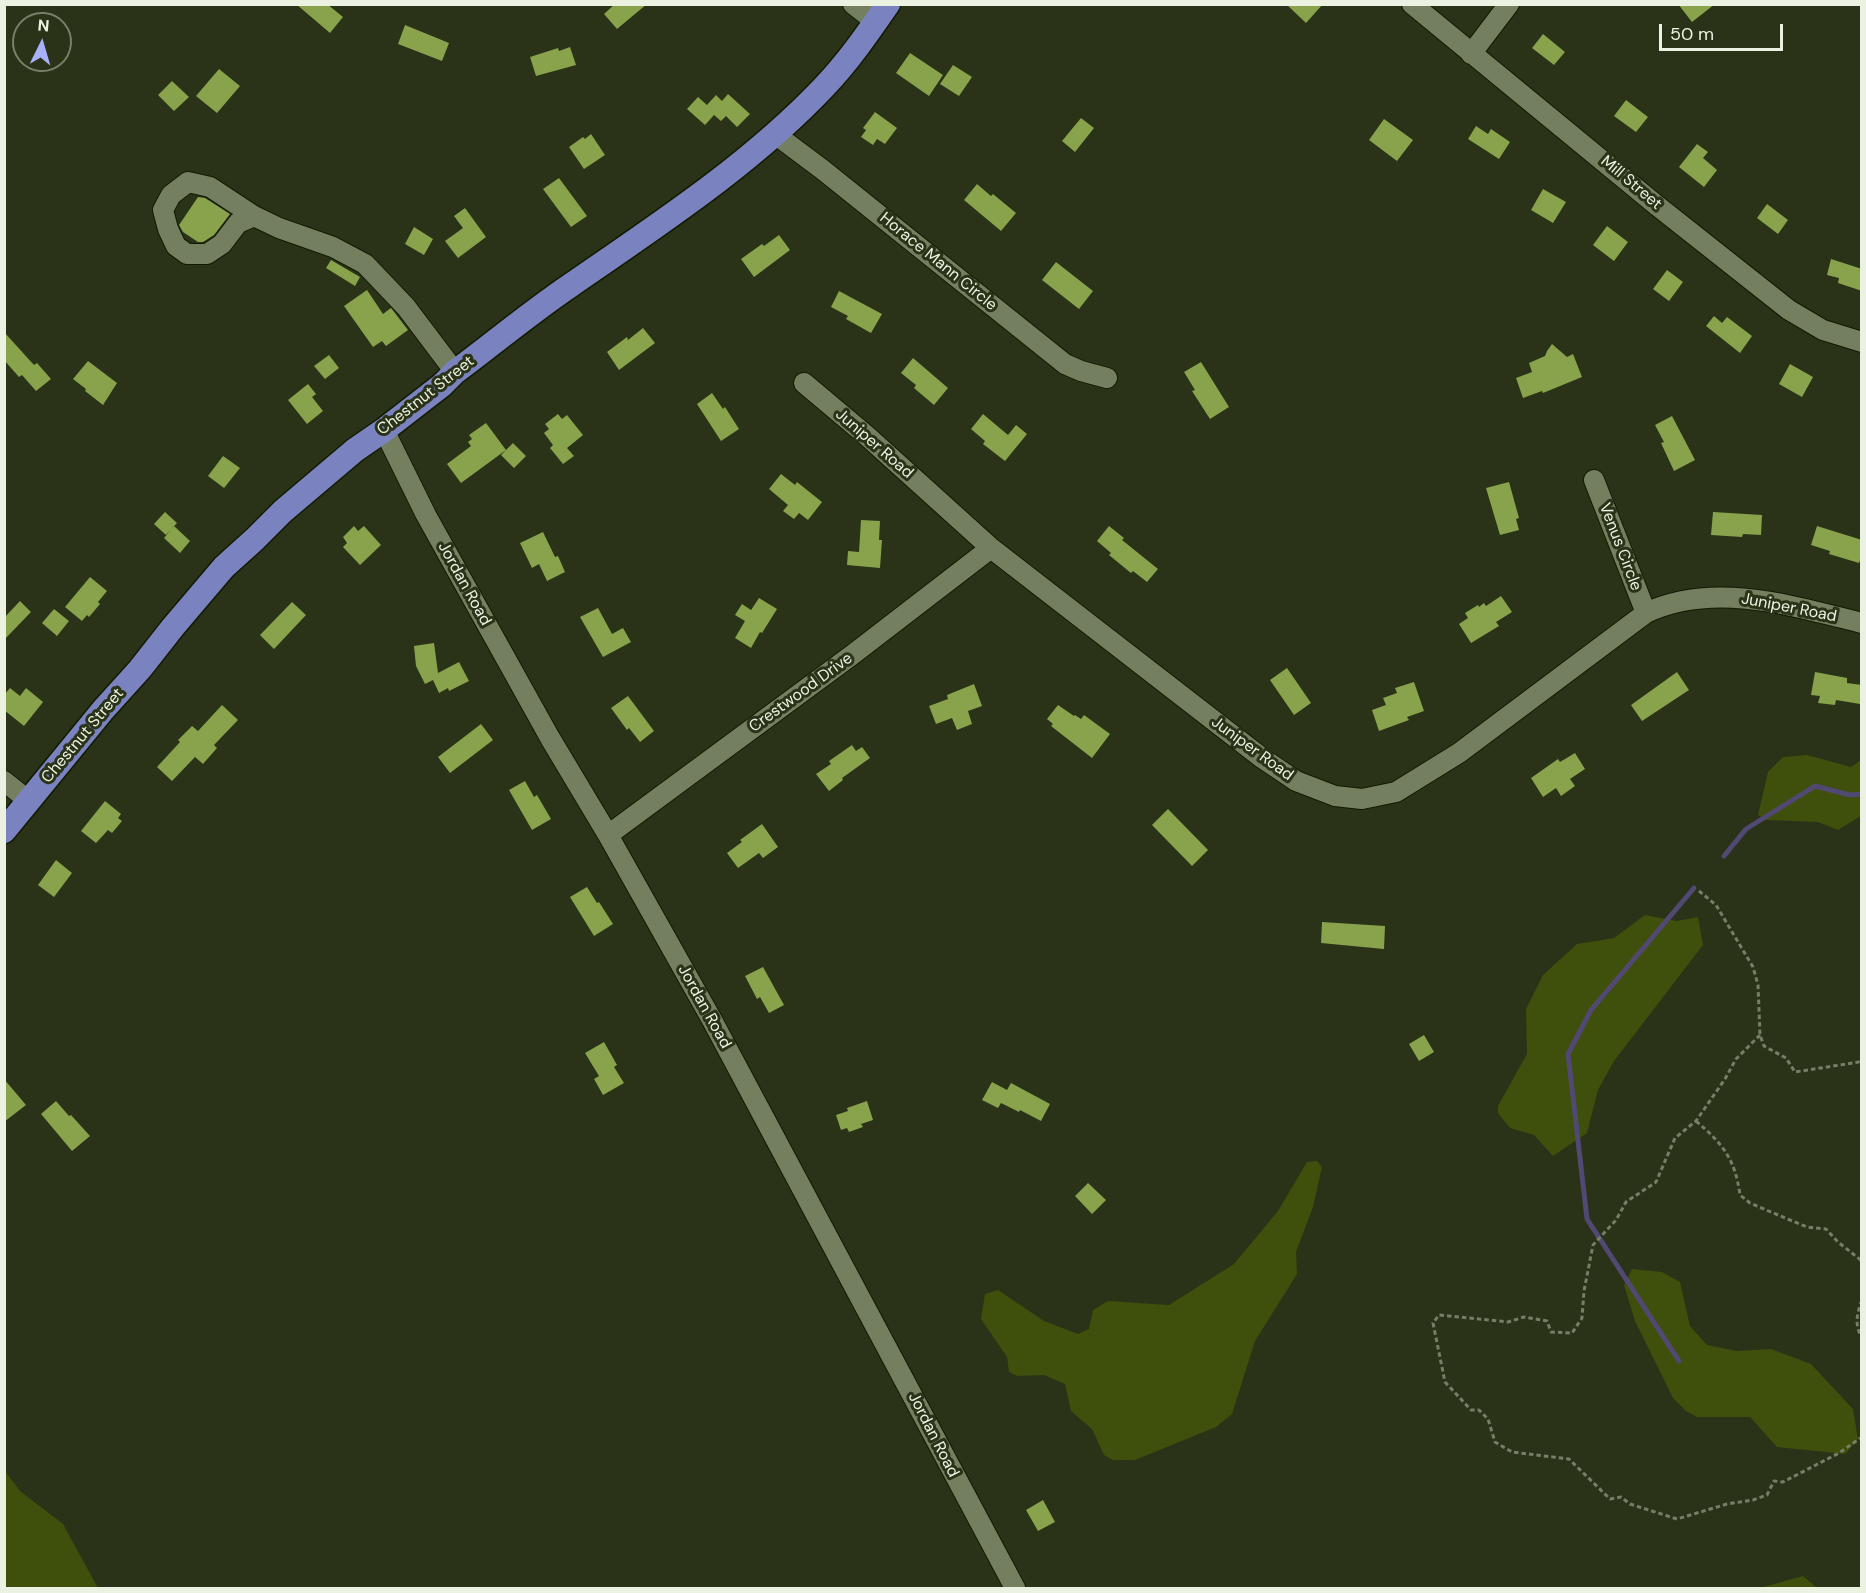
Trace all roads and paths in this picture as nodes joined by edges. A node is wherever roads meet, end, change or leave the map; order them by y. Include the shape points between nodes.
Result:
1 (853, 4) edge
2 (1412, 4) edge
3 (1509, 4) edge
4 (882, 13) edge
5 (1471, 54) junction
6 (775, 134) junction
7 (254, 216) junction
8 (1862, 342) edge
9 (455, 372) junction
10 (1107, 378) dead end
11 (804, 383) dead end
12 (384, 430) junction
13 (1594, 480) dead end
14 (991, 548) junction
15 (1646, 613) junction
16 (1862, 623) edge
17 (4, 781) edge
18 (29, 801) junction
19 (4, 831) edge
20 (608, 835) junction
21 (1699, 891) dead end
22 (1760, 1035) junction
23 (1862, 1064) edge
24 (1696, 1121) junction
25 (1862, 1261) edge
26 (1862, 1300) edge
27 (1862, 1338) edge
28 (1862, 1437) edge
29 (1015, 1588) edge

1 - 4 street
2 - 5 street, Mill Street
3 - 5 street
4 - 6 main road, Chestnut Street via 825,86
5 - 8 street, Mill Street via 1789,310 1823,330
6 - 9 main road, Chestnut Street via 642,238 571,285
6 - 10 street, Horace Mann Circle via 1065,364
7 - 7 street via 210,187 188,182 171,195 163,210 176,246 187,254 207,254 222,244 238,223
7 - 9 street via 365,264 406,307
9 - 12 main road, Chestnut Street
11 - 14 street, Juniper Road
12 - 18 main road, Chestnut Street via 283,511 224,567
12 - 20 street, Jordan Road via 426,515
13 - 15 street, Venus Circle
14 - 15 street, Juniper Road via 1262,758 1296,781 1335,796 1362,799 1396,792 1459,753
14 - 20 street, Crestwood Drive via 852,656
15 - 16 street, Juniper Road via 1680,602 1729,597 1785,604
17 - 18 street
18 - 19 main road, Chestnut Street
20 - 29 street, Jordan Road via 712,1020
21 - 22 path via 1716,905 1753,967 1758,985
22 - 23 path via 1764,1046 1786,1058 1795,1072
22 - 24 path via 1736,1059
24 - 25 path via 1731,1160 1740,1195 1807,1227 1826,1229
24 - 28 path via 1675,1138 1656,1182 1626,1202 1616,1220 1593,1245 1582,1318 1572,1333 1551,1332 1547,1321 1524,1317 1508,1322 1439,1315 1433,1323 1445,1382 1471,1410 1479,1410 1488,1419 1495,1442 1512,1452 1569,1459 1610,1499 1621,1497 1630,1504 1677,1519 1767,1495 1774,1481 1783,1482
26 - 27 path via 1856,1317

